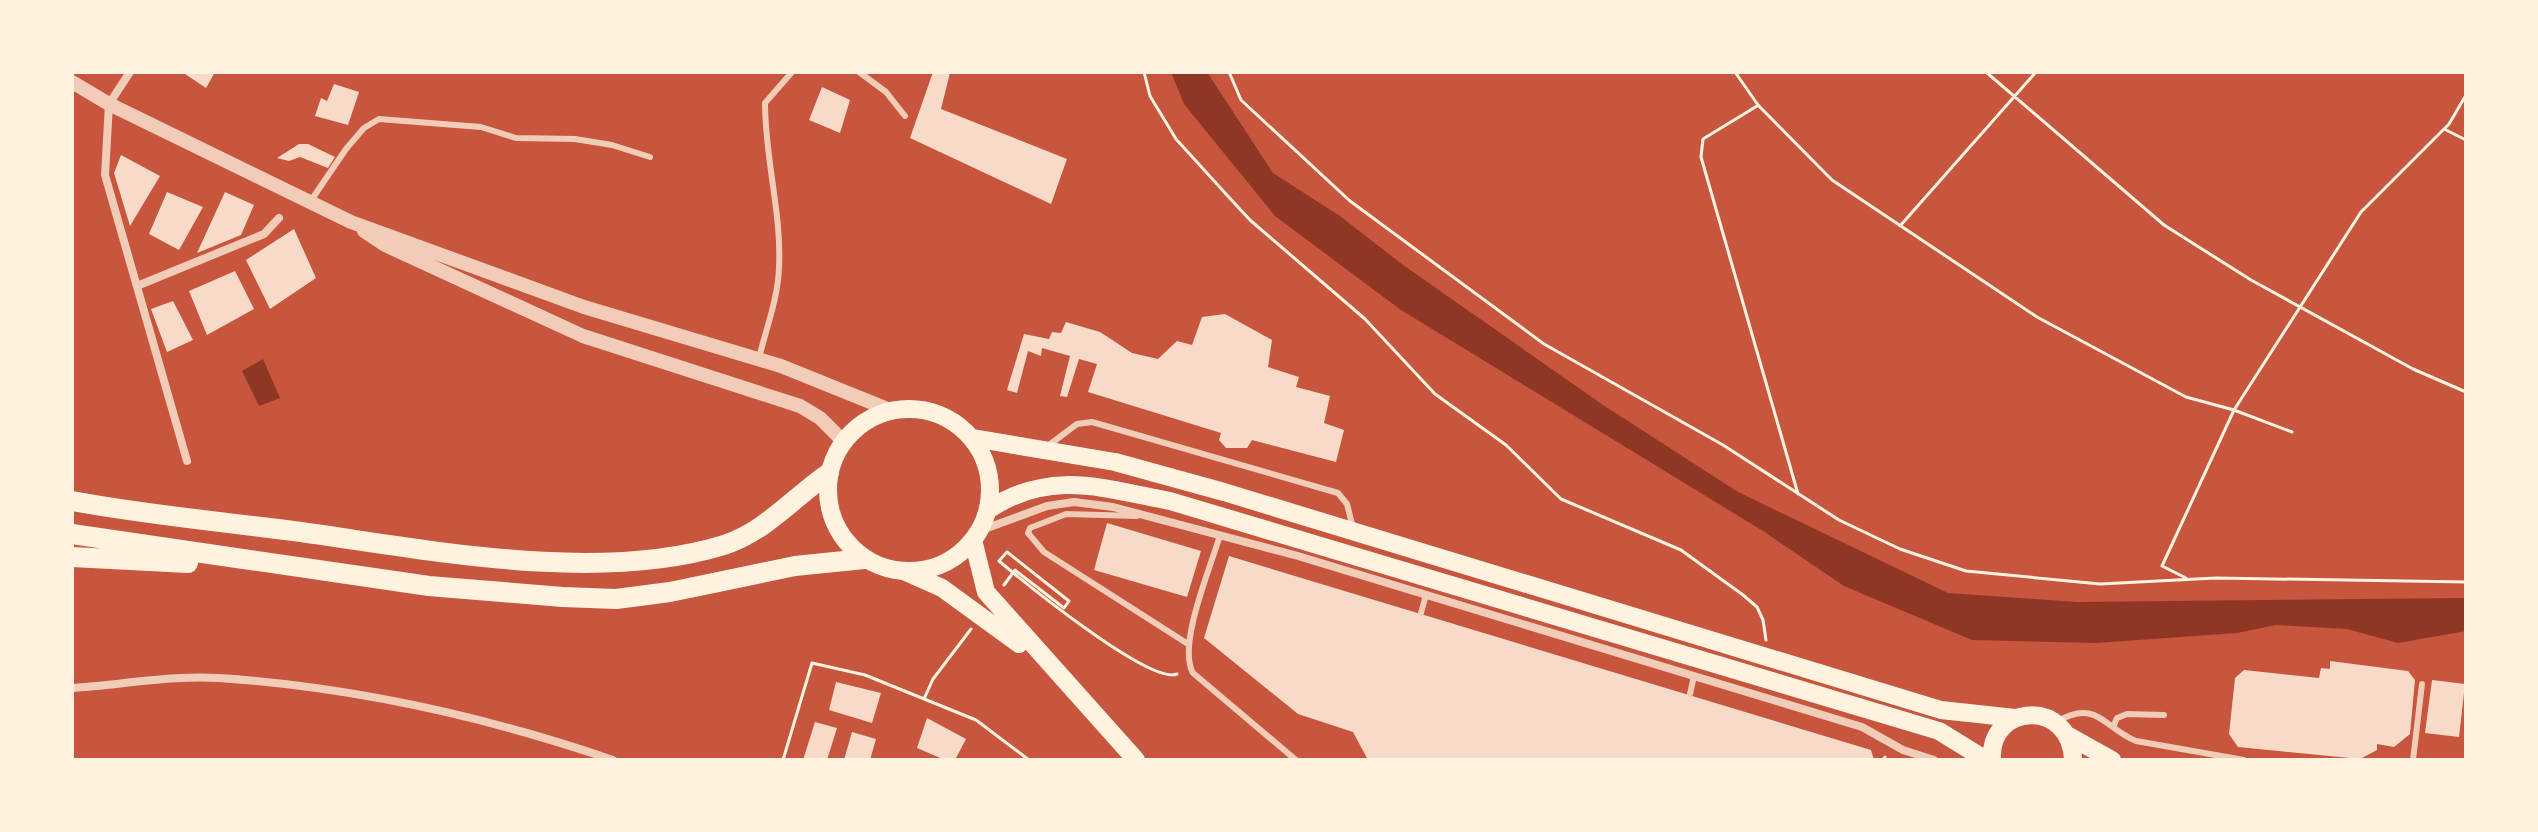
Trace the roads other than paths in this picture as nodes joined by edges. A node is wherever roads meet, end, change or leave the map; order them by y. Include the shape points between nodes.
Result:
1 (130, 72) edge
2 (792, 72) edge
3 (859, 72) edge
4 (72, 82) edge
5 (109, 104) junction
6 (905, 116) dead end
7 (650, 157) dead end
8 (310, 202) junction
9 (279, 218) dead end
10 (351, 222) junction
11 (137, 286) junction
12 (759, 359) junction
13 (890, 410) junction
14 (973, 438) junction
15 (843, 441) junction
16 (1040, 452) junction
17 (187, 461) dead end
18 (829, 473) junction
19 (72, 501) edge
20 (988, 510) junction
21 (1148, 516) junction
22 (1354, 532) junction
23 (72, 534) edge
24 (1220, 535) junction
25 (976, 536) junction
26 (72, 557) edge
27 (864, 559) junction
28 (906, 572) junction
29 (429, 586) junction
30 (1426, 595) junction
31 (1421, 613) dead end
32 (1188, 644) junction
33 (1043, 657) junction
34 (1694, 676) junction
35 (2422, 684) dead end
36 (72, 688) edge
37 (1690, 694) dead end
38 (2164, 715) dead end
39 (2015, 718) junction
40 (2114, 725) junction
41 (2062, 729) junction
42 (603, 758) edge
43 (1134, 758) edge
44 (613, 760) edge
45 (1296, 760) edge
46 (1934, 760) edge
47 (1986, 760) edge
48 (1992, 760) edge
49 (2073, 760) edge
50 (2112, 760) edge
51 (2244, 760) edge
52 (2413, 760) edge

1 - 5 street
2 - 12 lane via 765,103 779,271
3 - 6 lane via 886,92
4 - 5 street
5 - 8 street
5 - 11 street via 105,175
7 - 8 lane via 575,139 516,138 481,127 379,119 346,149
8 - 10 street
9 - 11 street via 264,234
10 - 12 street via 570,302
10 - 15 street via 385,245 583,336 800,406
11 - 17 street
12 - 13 street
13 - 14 main road via 921,408 949,418
13 - 15 main road via 863,421
14 - 16 main road
14 - 20 main road via 988,472
15 - 18 main road
16 - 22 main road via 1115,462
16 - 22 lane via 1077,424 1092,422 1338,493 1347,504
18 - 19 highway via 765,525 727,544 683,555 587,563 452,553
18 - 27 main road via 832,515 841,536
20 - 25 main road
20 - 47 main road via 1013,493 1041,485 1074,484 1170,501 1939,731
21 - 24 street
21 - 25 street via 1074,502 1047,506
21 - 32 lane via 1066,514 1028,533 1044,552
22 - 39 main road via 1941,710
23 - 29 highway
24 - 30 street
24 - 32 lane
25 - 28 main road via 966,549 927,570
25 - 33 main road via 986,592
26 - 29 highway via 206,565 357,587
27 - 28 main road
27 - 29 highway via 795,566 616,599
28 - 33 main road via 942,588
30 - 31 lane
30 - 34 street
32 - 45 lane via 1193,673
33 - 43 main road
34 - 37 lane
34 - 46 street via 1862,727
35 - 52 lane
36 - 42 street via 216,678 410,704
38 - 40 lane via 2127,714
39 - 41 main road via 2039,715
39 - 48 main road via 1996,737
40 - 41 lane via 2082,712
40 - 51 lane via 2136,741
41 - 49 main road
41 - 50 main road
42 - 44 street

